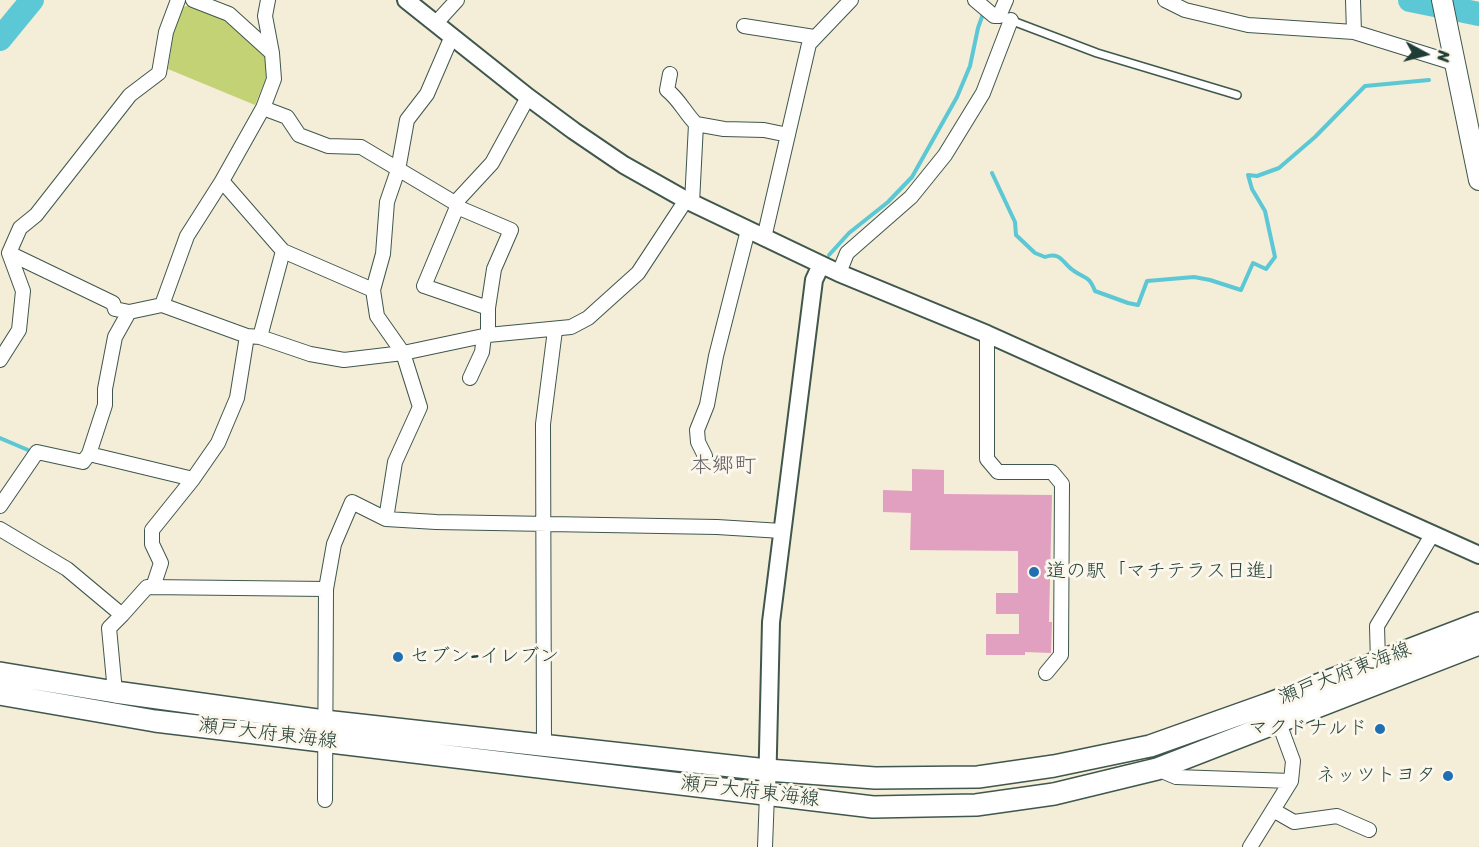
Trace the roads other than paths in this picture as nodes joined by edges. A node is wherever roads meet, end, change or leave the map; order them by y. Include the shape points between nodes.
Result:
1 (178, 0) edge
2 (193, 0) edge
3 (268, 0) edge
4 (406, 0) edge
5 (457, 0) edge
6 (851, 0) edge
7 (1006, 0) edge
8 (1165, 0) edge
9 (1353, 0) edge
10 (1443, 0) edge
11 (976, 2) edge
12 (1001, 18) junction
13 (436, 23) junction
14 (744, 26) dead end
15 (1354, 29) junction
16 (452, 36) junction
17 (814, 38) junction
18 (272, 53) junction
19 (1453, 59) junction
20 (670, 74) dead end
21 (1237, 95) dead end
22 (528, 98) junction
23 (263, 108) junction
24 (696, 124) junction
25 (788, 135) junction
26 (398, 170) junction
27 (1479, 180) edge
28 (222, 181) junction
29 (689, 202) junction
30 (456, 205) junction
31 (748, 230) junction
32 (764, 238) junction
33 (283, 251) junction
34 (9, 253) junction
35 (821, 265) junction
36 (839, 273) junction
37 (373, 290) junction
38 (162, 305) junction
39 (488, 308) junction
40 (129, 312) junction
41 (555, 330) junction
42 (987, 334) junction
43 (254, 336) junction
44 (486, 336) junction
45 (403, 353) junction
46 (0, 360) edge
47 (470, 378) dead end
48 (89, 454) junction
49 (705, 456) dead end
50 (193, 480) junction
51 (0, 506) edge
52 (386, 519) junction
53 (544, 524) junction
54 (0, 529) edge
55 (782, 531) junction
56 (1432, 535) junction
57 (1479, 555) edge
58 (153, 587) junction
59 (326, 590) junction
60 (122, 615) junction
61 (1479, 623) edge
62 (1479, 644) edge
63 (1378, 662) junction
64 (0, 673) edge
65 (1046, 673) dead end
66 (115, 692) junction
67 (0, 694) edge
68 (1279, 723) junction
69 (325, 731) junction
70 (544, 745) junction
71 (1157, 768) junction
72 (768, 770) junction
73 (1291, 781) junction
74 (767, 794) junction
75 (325, 800) dead end
76 (1273, 810) junction
77 (1369, 830) dead end
78 (765, 847) edge
79 (1250, 847) edge

1 - 34 street via 166,32 159,73 130,95 36,215 20,228
2 - 18 street via 229,14
3 - 18 street via 265,16
4 - 13 street
5 - 13 street
6 - 17 street
7 - 12 street
8 - 15 street via 1185,10 1248,25
9 - 15 street
10 - 19 main road
11 - 12 street
12 - 21 lane via 1097,53
12 - 36 street via 983,93 945,154 911,197 847,254
13 - 16 street
14 - 17 street
15 - 19 street
16 - 22 street
16 - 26 street via 427,94 407,120
17 - 25 street via 809,44
18 - 23 street via 274,79
19 - 27 main road
20 - 24 street via 667,90
22 - 29 street via 624,165
22 - 30 street via 492,163
23 - 26 street via 286,117 299,135 328,146 361,147
23 - 28 street
24 - 25 street
24 - 29 street
25 - 32 street
26 - 30 street
26 - 37 street via 387,202 383,254
28 - 33 street
28 - 38 street via 187,236
29 - 31 street
29 - 41 street via 638,273 588,318
30 - 39 street via 511,230 494,269
30 - 39 street via 424,286
31 - 32 street
31 - 49 street via 707,405 697,430
32 - 35 street
33 - 37 street
33 - 43 street
34 - 40 street via 114,303 115,309
34 - 46 street via 23,291 19,330
35 - 36 street
35 - 55 street via 814,280
36 - 42 street
37 - 45 street via 377,316
38 - 40 street
38 - 43 street
39 - 44 street
40 - 48 street via 115,337 105,405
41 - 44 street
41 - 53 street via 543,424
42 - 56 street
42 - 65 street via 987,459 998,472 1052,472 1062,484 1061,655
43 - 45 street via 344,360
43 - 50 street via 237,398 218,443
44 - 45 street
44 - 47 street
45 - 52 street via 420,407 395,462
48 - 50 street
48 - 51 street via 83,462 37,452
50 - 58 street via 152,530 152,544 161,563
52 - 53 street
52 - 59 street via 352,502 334,544
53 - 55 street
53 - 70 street
54 - 60 street via 67,569
55 - 72 street via 771,622
56 - 57 street
56 - 63 street via 1377,626
58 - 59 street
58 - 60 street via 147,587
59 - 69 street
60 - 66 street via 109,628
61 - 63 main road, 瀬戸大府東海線
62 - 68 main road, 瀬戸大府東海線
63 - 72 main road, 瀬戸大府東海線 via 1150,746 1054,766 978,777 875,778
64 - 66 main road, 瀬戸大府東海線
66 - 69 main road, 瀬戸大府東海線
67 - 69 main road, 瀬戸大府東海線 via 155,721
68 - 71 main road, 瀬戸大府東海線
68 - 73 street via 1293,761
69 - 70 main road, 瀬戸大府東海線
69 - 74 main road, 瀬戸大府東海線
69 - 75 street
70 - 72 main road, 瀬戸大府東海線
71 - 73 street via 1176,777
71 - 74 main road, 瀬戸大府東海線 via 1054,794 976,805 873,807
72 - 74 street
73 - 76 street
74 - 78 street
76 - 77 street via 1294,822 1337,816
76 - 79 street

